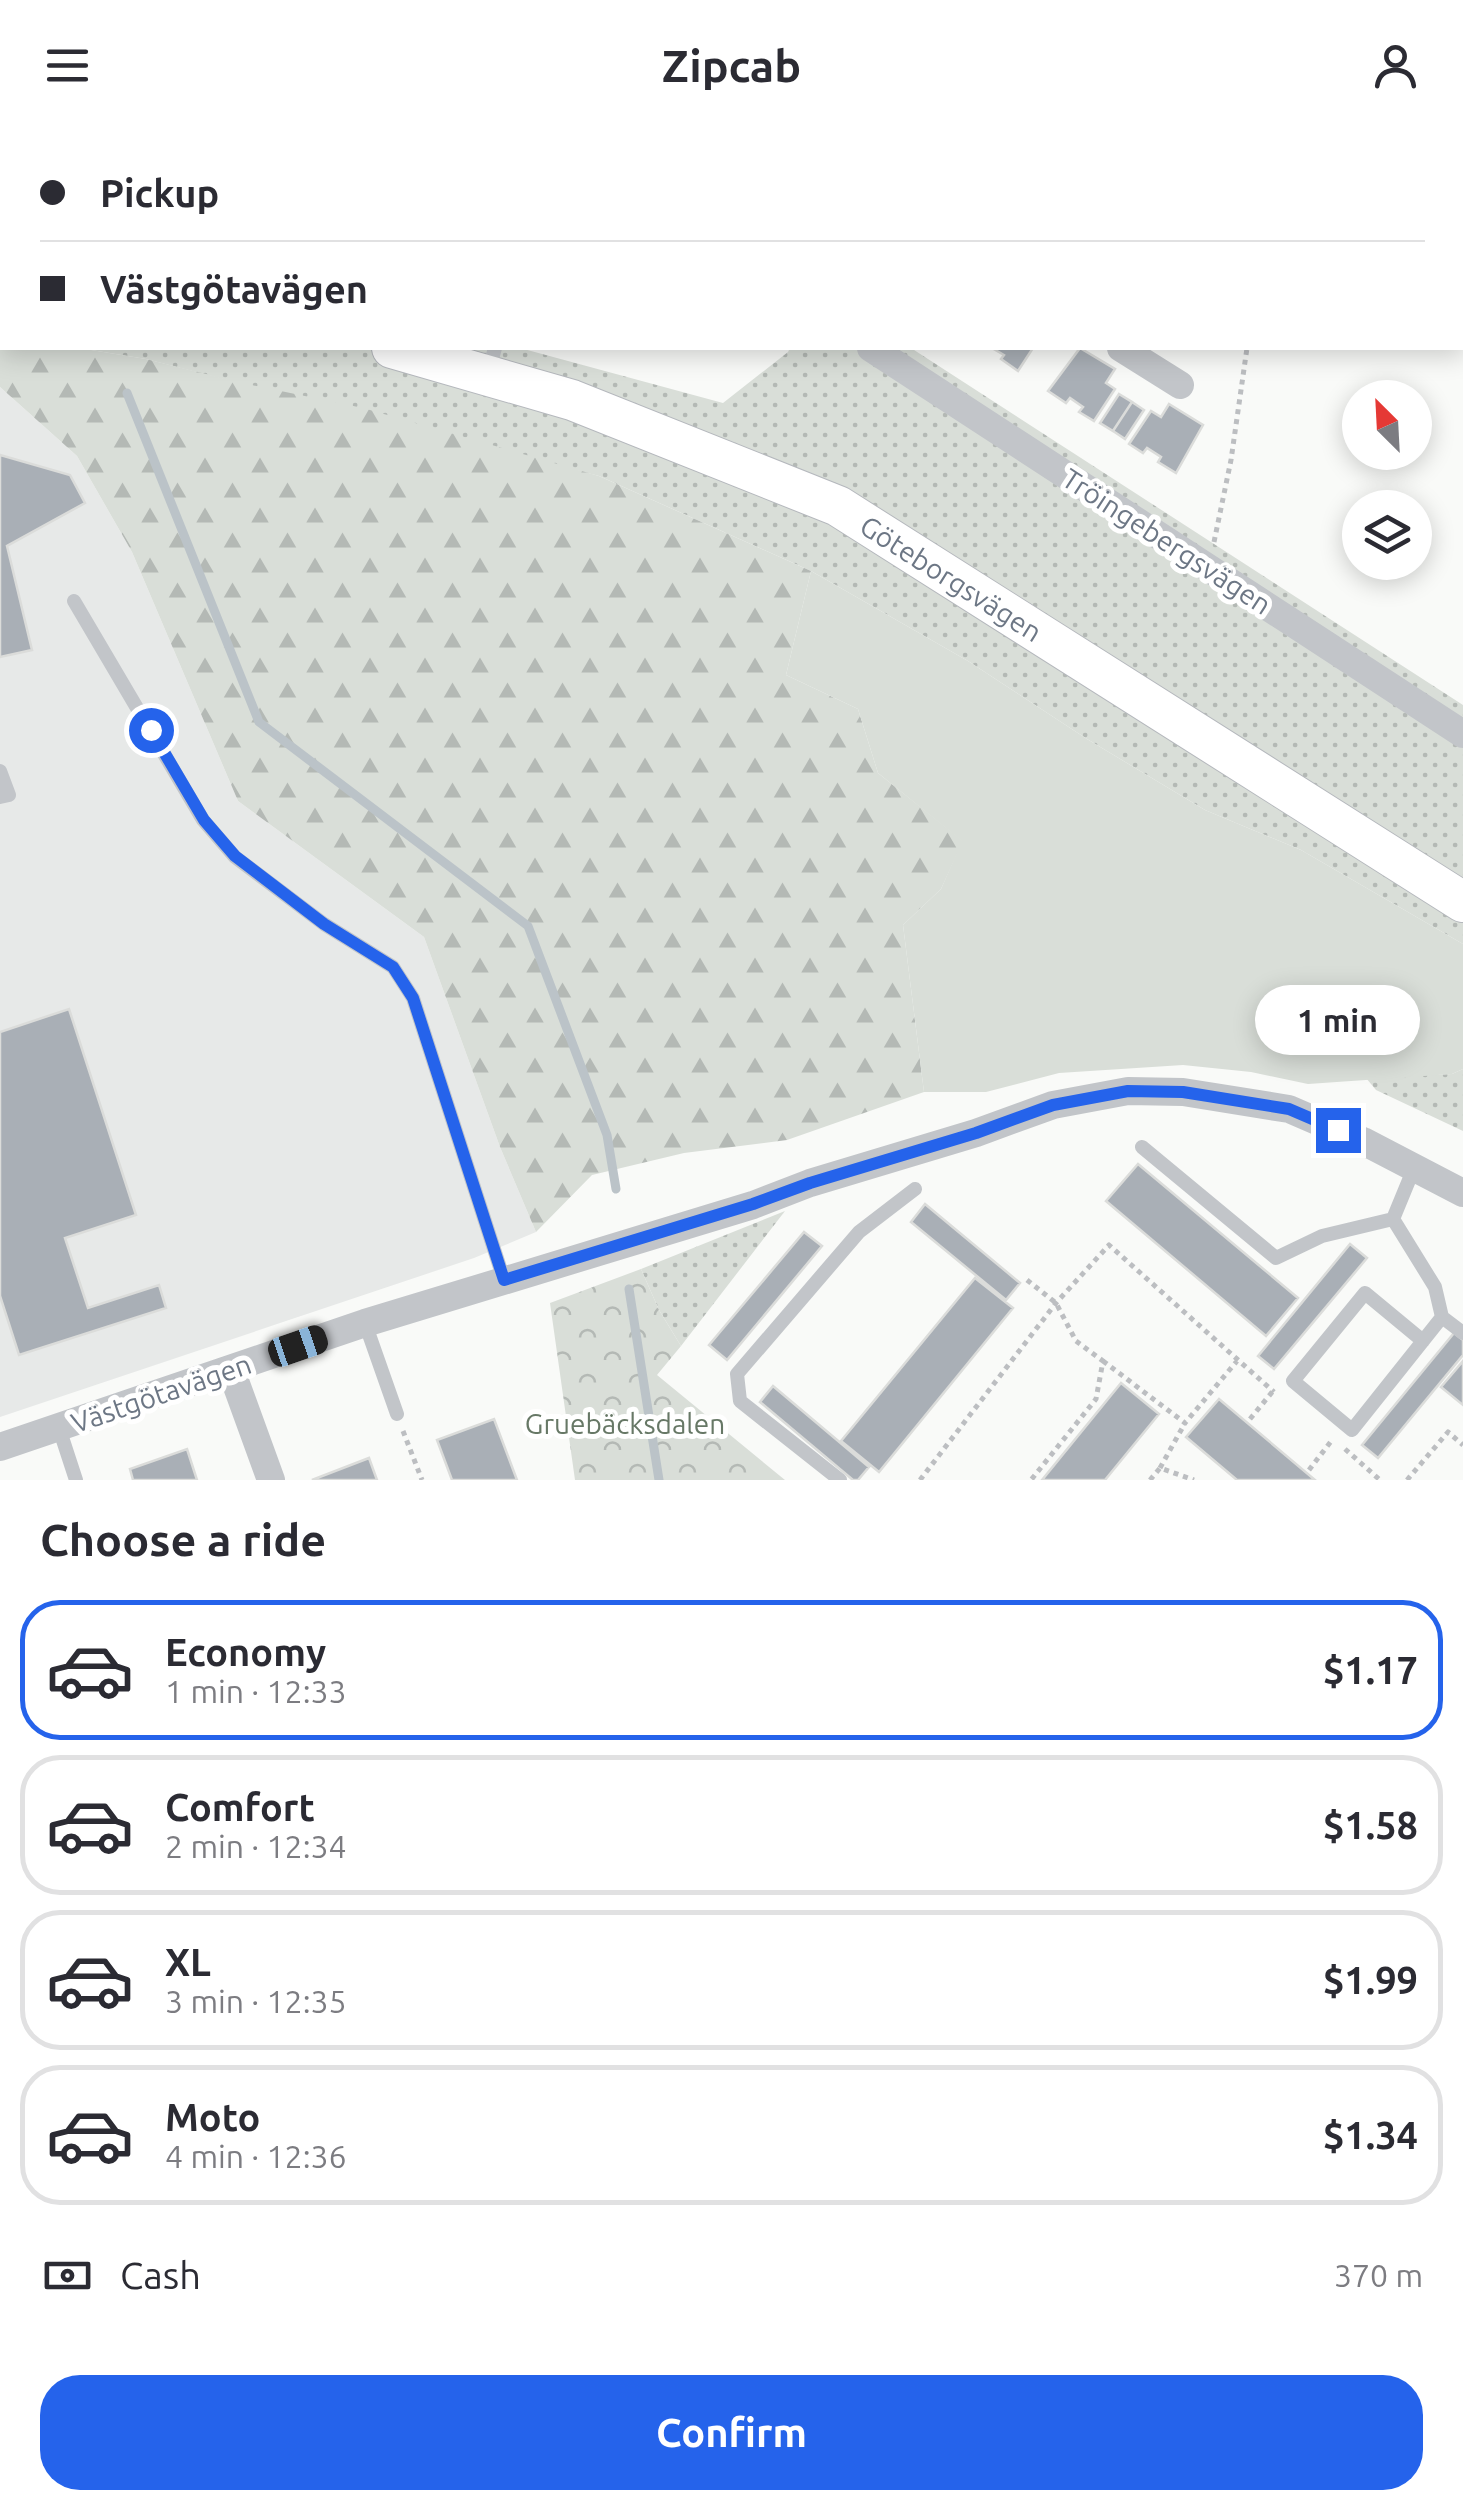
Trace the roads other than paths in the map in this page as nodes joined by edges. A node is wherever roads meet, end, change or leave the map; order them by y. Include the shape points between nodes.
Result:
1 (409, 350) edge
2 (873, 350) edge
3 (1125, 350) edge
4 (492, 360) edge
5 (1180, 385) dead end
6 (74, 601) dead end
7 (1463, 734) edge
8 (0, 771) edge
9 (0, 797) edge
10 (1463, 902) edge
11 (1142, 1148) dead end
12 (1414, 1168) junction
13 (915, 1190) dead end
14 (1463, 1193) edge
15 (1392, 1218) junction
16 (504, 1280) junction
17 (1442, 1318) junction
18 (365, 1323) junction
19 (1463, 1333) edge
20 (1423, 1341) junction
21 (231, 1370) junction
22 (397, 1414) road end
23 (59, 1428) junction
24 (0, 1447) edge
25 (76, 1480) edge
26 (271, 1480) edge
27 (840, 1480) edge

1 - 4 main road, Göteborgsvägen
2 - 7 street, Tröingebergsvägen
3 - 5 street
4 - 10 main road, Göteborgsvägen via 572,400 838,506
6 - 16 lane via 214,832 235,856 393,967 403,982
8 - 9 lane via 9,795
11 - 15 lane via 1276,1258 1322,1236
12 - 14 street, Västgötavägen
12 - 15 lane
12 - 16 street, Västgötavägen via 1289,1109 1183,1092 1128,1091 1053,1105
13 - 27 lane via 859,1232 737,1374 740,1400
15 - 17 lane via 1434,1287
16 - 18 street, Västgötavägen
17 - 19 lane
17 - 20 lane
18 - 21 street, Västgötavägen
18 - 22 lane
20 - 20 lane via 1352,1430 1293,1381 1365,1293
21 - 23 street, Västgötavägen
21 - 26 street
23 - 24 street, Västgötavägen
23 - 25 lane

